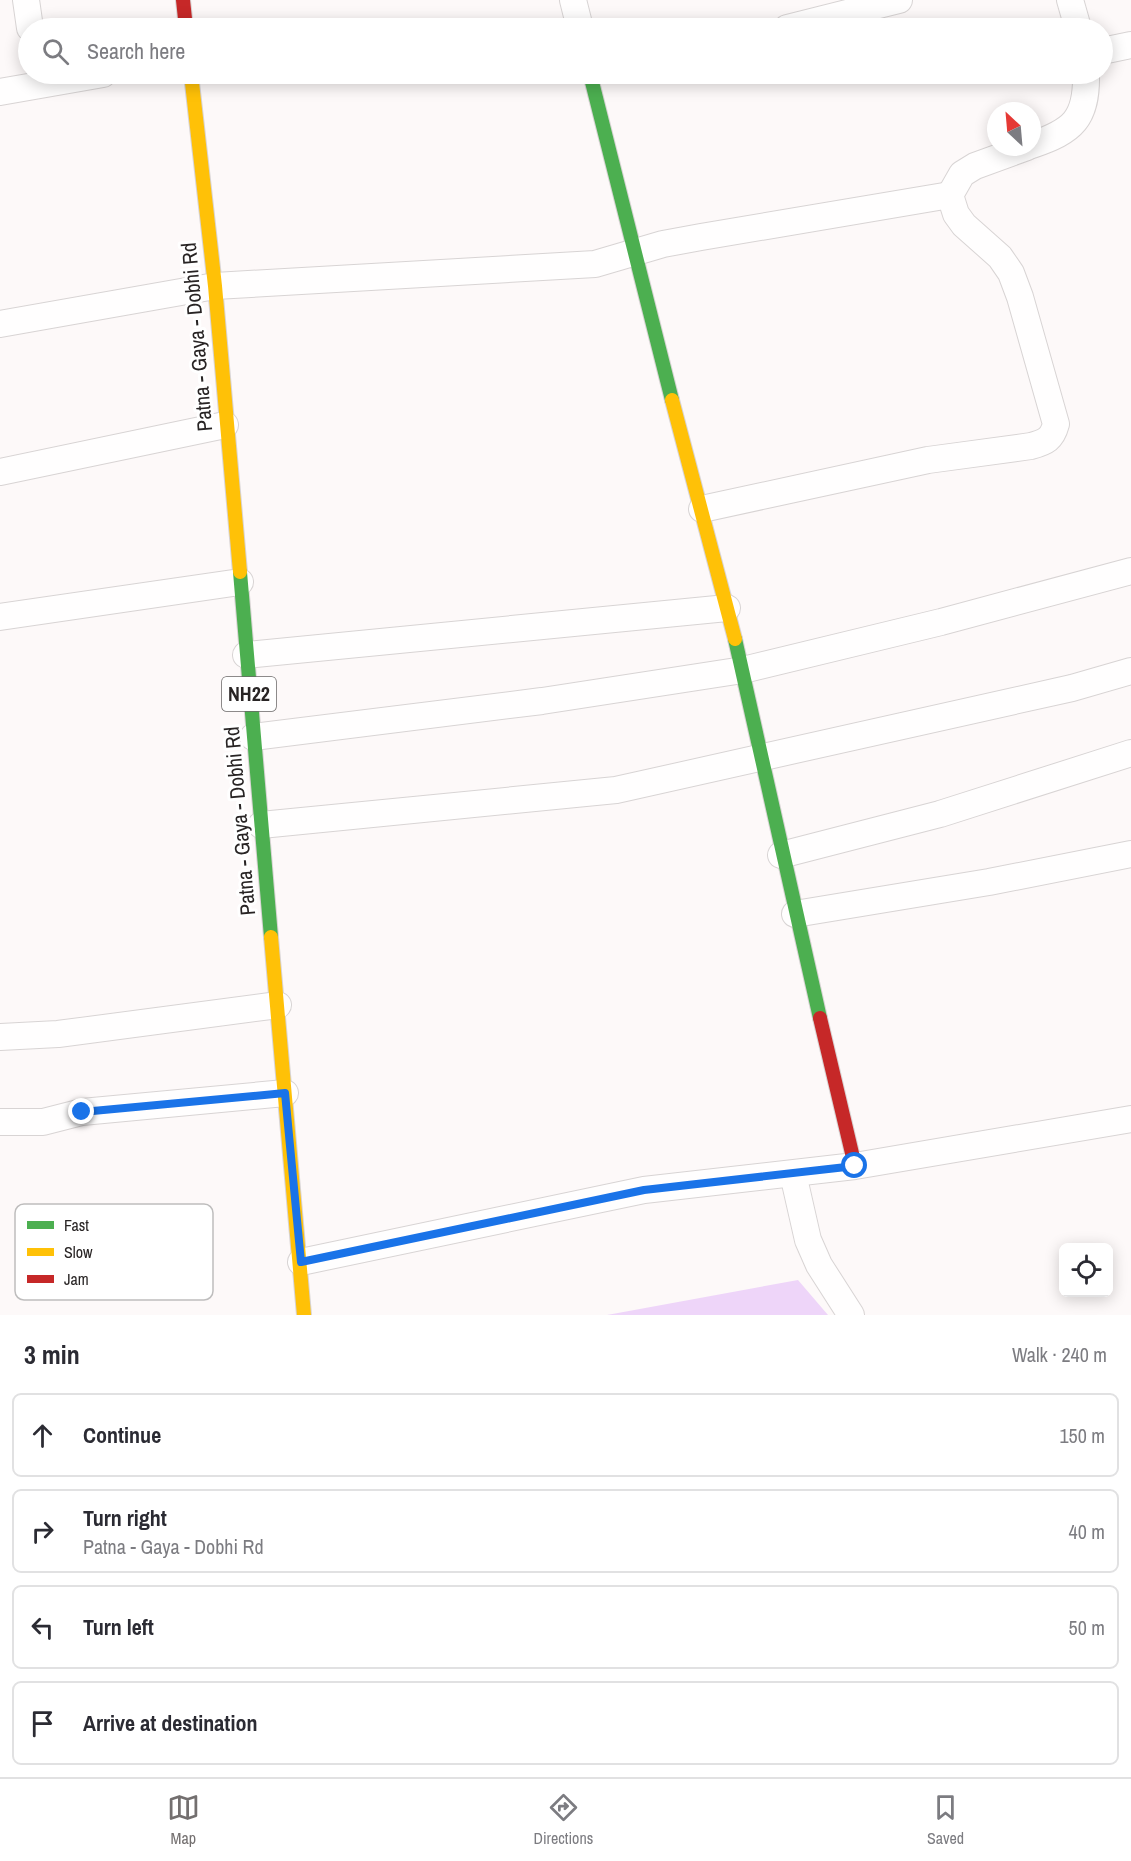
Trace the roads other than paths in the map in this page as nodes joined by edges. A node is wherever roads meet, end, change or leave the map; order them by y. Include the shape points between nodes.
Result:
1 (26, 0) edge
2 (183, 0) edge
3 (573, 0) edge
4 (899, 0) edge
5 (1070, 0) edge
6 (29, 18) edge
7 (185, 18) edge
8 (578, 18) edge
9 (827, 18) edge
10 (1075, 18) edge
11 (1131, 45) edge
12 (1113, 49) edge
13 (23, 84) edge
14 (192, 84) edge
15 (599, 84) edge
16 (1086, 84) edge
17 (0, 92) edge
18 (1041, 141) edge
19 (1002, 156) edge
20 (950, 195) junction
21 (634, 254) junction
22 (215, 286) junction
23 (0, 324) edge
24 (225, 426) junction
25 (0, 472) edge
26 (702, 509) junction
27 (1131, 571) edge
28 (240, 582) junction
29 (727, 608) junction
30 (0, 617) edge
31 (246, 655) junction
32 (743, 670) junction
33 (1131, 671) edge
34 (253, 737) junction
35 (1131, 753) edge
36 (763, 756) junction
37 (261, 825) junction
38 (1131, 854) edge
39 (781, 855) junction
40 (795, 914) junction
41 (278, 1005) junction
42 (0, 1037) edge
43 (285, 1093) junction
44 (1131, 1119) edge
45 (0, 1122) edge
46 (855, 1166) junction
47 (793, 1174) junction
48 (301, 1262) junction
49 (304, 1315) edge
50 (851, 1315) edge

1 - 6 street
2 - 7 main road
3 - 8 street
4 - 9 street
5 - 10 street
11 - 12 street
13 - 17 street
14 - 22 main road, Patna - Gaya - Dobhi Rd / NH22
15 - 21 main road
16 - 18 street via 1080,115 1070,128
19 - 20 street via 962,174
20 - 21 street via 691,239
20 - 26 street via 964,225 1011,273 1056,424 1053,436 1032,446 928,460
21 - 22 street via 595,264
21 - 26 main road
22 - 23 street
22 - 24 main road, Patna - Gaya - Dobhi Rd / NH22
24 - 25 street
24 - 28 main road, Patna - Gaya - Dobhi Rd / NH22
26 - 29 main road
27 - 32 street
28 - 30 street
28 - 31 main road, Patna - Gaya - Dobhi Rd / NH22
29 - 31 street
29 - 32 main road
31 - 34 main road, Patna - Gaya - Dobhi Rd / NH22
32 - 34 street via 542,701
32 - 36 main road
33 - 36 street via 1072,688
34 - 37 main road, Patna - Gaya - Dobhi Rd / NH22
35 - 39 street via 940,814
36 - 37 street via 616,790
36 - 39 main road
37 - 41 main road, Patna - Gaya - Dobhi Rd / NH22
38 - 40 street
39 - 40 main road
40 - 46 main road
41 - 42 street via 58,1034
41 - 43 main road, Patna - Gaya - Dobhi Rd / NH22
43 - 45 street via 82,1112 43,1122
43 - 48 main road, Patna - Gaya - Dobhi Rd / NH22
44 - 46 street
46 - 47 street
47 - 48 street via 644,1190
47 - 50 street via 808,1240
48 - 49 main road, Patna - Gaya - Dobhi Rd / NH22

